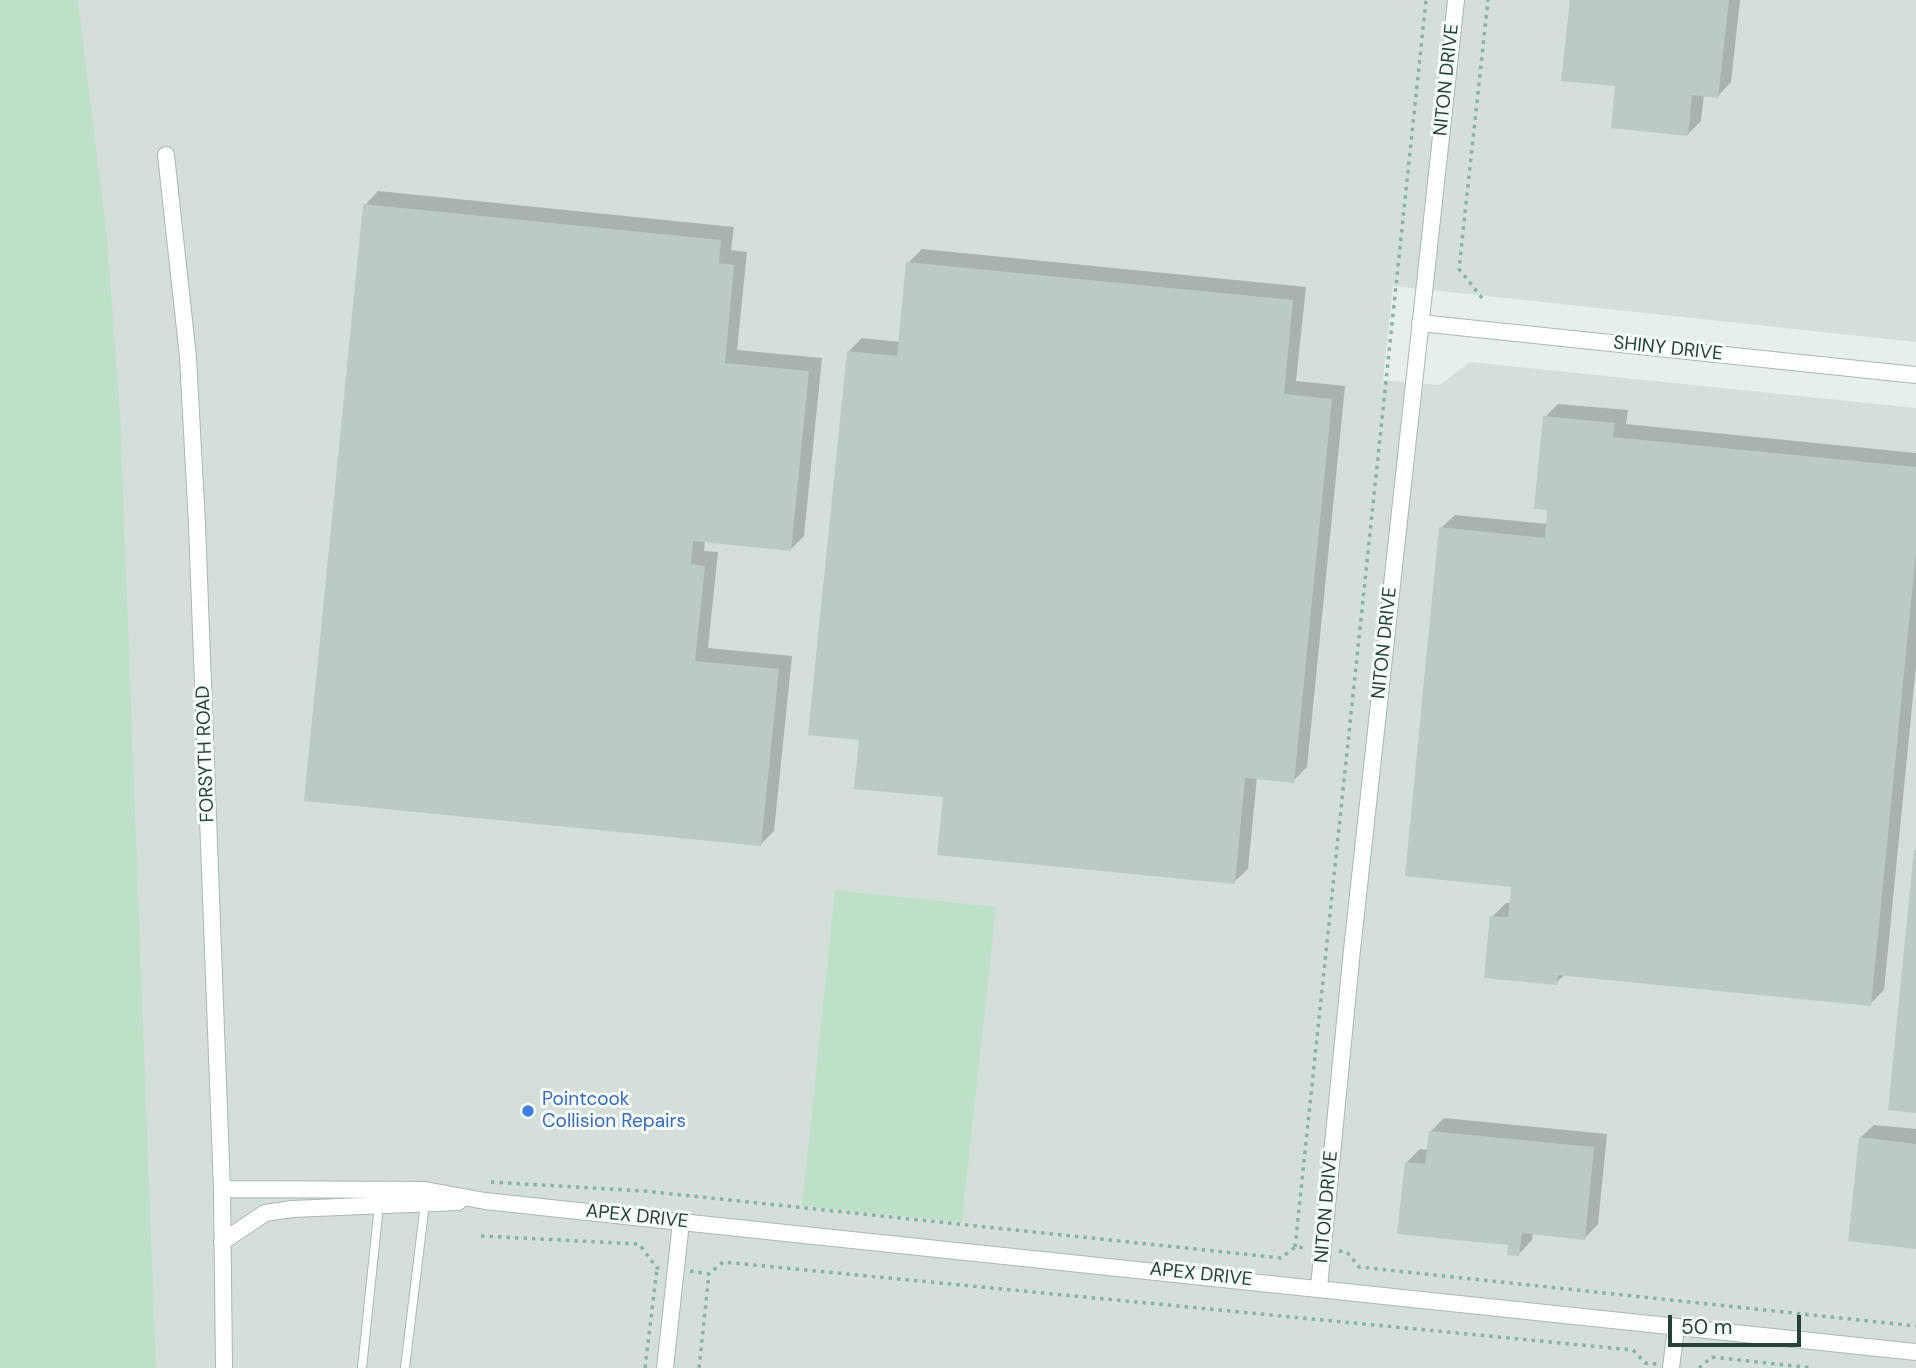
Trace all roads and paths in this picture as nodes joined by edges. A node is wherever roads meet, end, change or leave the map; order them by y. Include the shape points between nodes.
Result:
1 (1426, 0) edge
2 (1456, 0) edge
3 (1488, 0) edge
4 (166, 155) dead end
5 (1482, 298) dead end
6 (1420, 323) junction
7 (1916, 375) edge
8 (491, 1182) dead end
9 (222, 1189) junction
10 (485, 1201) junction
11 (425, 1203) junction
12 (379, 1205) junction
13 (681, 1223) junction
14 (481, 1236) dead end
15 (222, 1242) junction
16 (1295, 1247) junction
17 (1323, 1250) junction
18 (657, 1268) junction
19 (676, 1270) junction
20 (709, 1273) junction
21 (1319, 1287) junction
22 (1916, 1326) edge
23 (1676, 1328) junction
24 (1916, 1352) edge
25 (225, 1363) edge
26 (1644, 1366) edge
27 (1671, 1367) edge
28 (362, 1368) edge
29 (405, 1368) edge
30 (645, 1368) edge
31 (665, 1368) edge
32 (699, 1368) edge
33 (1699, 1368) edge
34 (1813, 1368) edge

1 - 16 path
2 - 6 street, NITON DRIVE
3 - 5 path via 1459,269
4 - 9 street, FORSYTH ROAD via 188,357
6 - 7 street, SHINY DRIVE
6 - 17 street, NITON DRIVE
8 - 16 path via 644,1191 1281,1258
9 - 10 street, APEX DRIVE via 425,1190
9 - 15 street, FORSYTH ROAD
10 - 11 street, APEX DRIVE
10 - 13 street, APEX DRIVE
11 - 12 street, APEX DRIVE
11 - 29 lane
12 - 15 street, APEX DRIVE via 265,1213
12 - 28 lane
13 - 19 street
13 - 21 street, APEX DRIVE
14 - 18 path via 639,1244
15 - 25 street, FORSYTH ROAD
16 - 17 path
17 - 21 street, NITON DRIVE
17 - 22 path via 1347,1252 1359,1266
18 - 19 path
18 - 30 path
19 - 20 path
19 - 31 street
20 - 26 path via 723,1262 737,1263 1633,1350
20 - 32 path
21 - 23 street, APEX DRIVE
23 - 24 street, APEX DRIVE
23 - 27 street
26 - 27 path
33 - 34 path via 1712,1357

